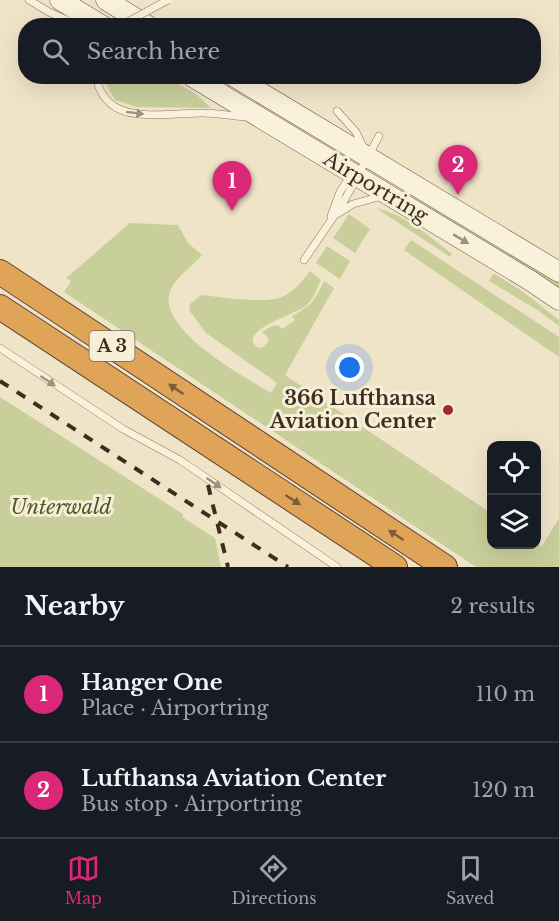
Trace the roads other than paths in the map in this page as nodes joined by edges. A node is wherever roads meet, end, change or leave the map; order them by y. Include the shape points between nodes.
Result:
1 (29, 0) edge
2 (60, 0) edge
3 (106, 0) edge
4 (168, 0) edge
5 (62, 18) edge
6 (90, 18) edge
7 (135, 18) edge
8 (135, 18) edge
9 (98, 84) edge
10 (205, 84) edge
11 (246, 84) edge
12 (337, 111) dead end
13 (262, 118) junction
14 (380, 136) dead end
15 (368, 158) junction
16 (355, 175) junction
17 (386, 194) junction
18 (333, 218) junction
19 (328, 225) junction
20 (304, 260) dead end
21 (0, 272) edge
22 (559, 272) edge
23 (559, 300) edge
24 (0, 307) edge
25 (0, 348) edge
26 (337, 567) edge
27 (395, 567) edge
28 (445, 567) edge

1 - 5 lane
2 - 6 street
3 - 7 street
4 - 8 lane, bridge
9 -> 13 lane via 105,98 126,112
10 - 13 street, Airportring
11 - 15 street, Airportring
12 - 15 lane via 356,132
13 - 16 street, Airportring
14 - 15 lane
15 - 16 lane
15 - 22 street, Airportring
16 - 17 street, Airportring
16 - 18 lane
16 - 19 lane via 340,192
17 - 18 lane via 353,204
17 -> 23 street, Airportring
18 - 19 lane
19 - 20 lane
28 -> 21 highway, A 3
24 -> 27 highway, A 3
25 -> 26 lane via 123,429 180,460

